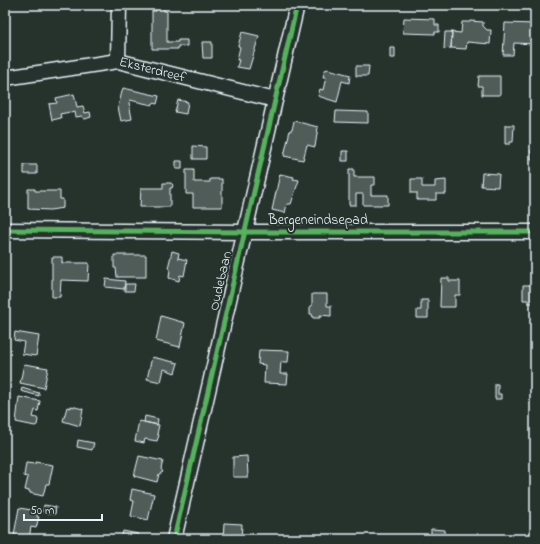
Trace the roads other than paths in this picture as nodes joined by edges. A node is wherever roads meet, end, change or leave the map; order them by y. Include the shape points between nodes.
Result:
1 (119, 5) edge
2 (297, 5) edge
3 (118, 61) junction
4 (5, 78) edge
5 (275, 100) junction
6 (5, 230) edge
7 (245, 232) junction
8 (535, 232) edge
9 (174, 539) edge

1 - 3 street
2 - 5 street, Oudebaan
3 - 4 street, Eksterdreef
3 - 5 street, Eksterdreef
5 - 7 street, Oudebaan
6 - 7 street, Bergeneindsepad
7 - 8 street, Bergeneindsepad
7 - 9 street, Oudebaan

